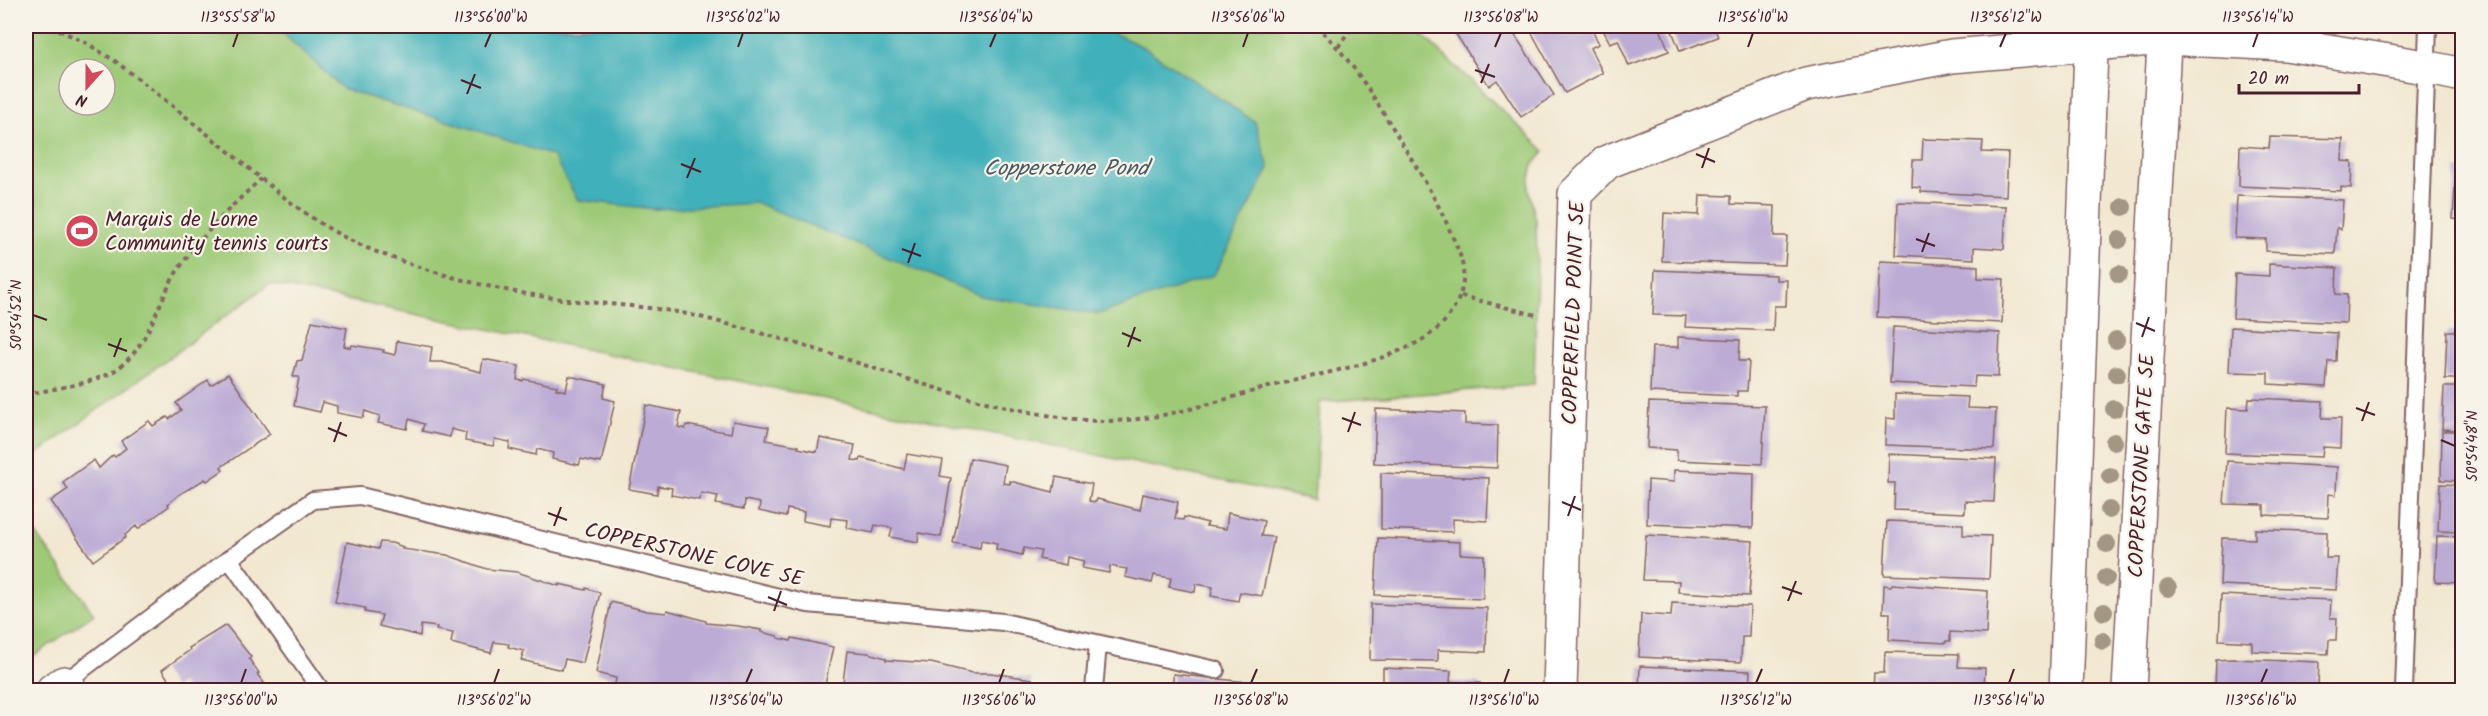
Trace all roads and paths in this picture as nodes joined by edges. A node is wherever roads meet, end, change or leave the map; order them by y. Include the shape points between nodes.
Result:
1 (51, 26) edge
2 (1316, 26) edge
3 (1353, 26) edge
4 (2428, 26) edge
5 (2165, 32) edge
6 (2091, 35) edge
7 (1338, 47) junction
8 (2425, 67) junction
9 (2463, 75) edge
10 (261, 179) junction
11 (1461, 296) junction
12 (1571, 318) junction
13 (26, 395) edge
14 (229, 559) junction
15 (1098, 644) junction
16 (1216, 669) dead end
17 (62, 688) edge
18 (321, 690) edge
19 (1094, 690) edge
20 (1560, 690) edge
21 (2066, 690) edge
22 (2129, 690) edge
23 (2403, 690) edge

1 - 10 path via 115,62
2 - 7 path
3 - 7 path
4 - 8 lane
5 - 6 street, COPPERFIELD POINT SE
5 - 8 street, COPPERFIELD POINT SE via 2286,44
5 - 22 street, COPPERSTONE GATE SE
6 - 12 street, COPPERFIELD POINT SE via 1806,84 1607,162 1575,194
6 - 21 street
7 - 11 path via 1395,131 1439,207 1461,257
8 - 9 street, COPPERFIELD POINT SE
8 - 23 lane
10 - 11 path via 305,215 343,237 392,258 474,283 557,299 693,316 919,384 1084,420 1129,421 1172,415 1370,360 1411,346 1427,336 1440,326
10 - 13 path via 210,228 179,268 141,343 124,364 107,375
11 - 12 path via 1539,316
12 - 20 street, COPPERFIELD POINT SE
14 - 15 lane, COPPERSTONE COVE SE via 313,500 360,496 808,604 1003,622
14 - 17 lane, COPPERSTONE COVE SE
14 - 18 lane
15 - 16 lane, COPPERSTONE COVE SE
15 - 19 lane

